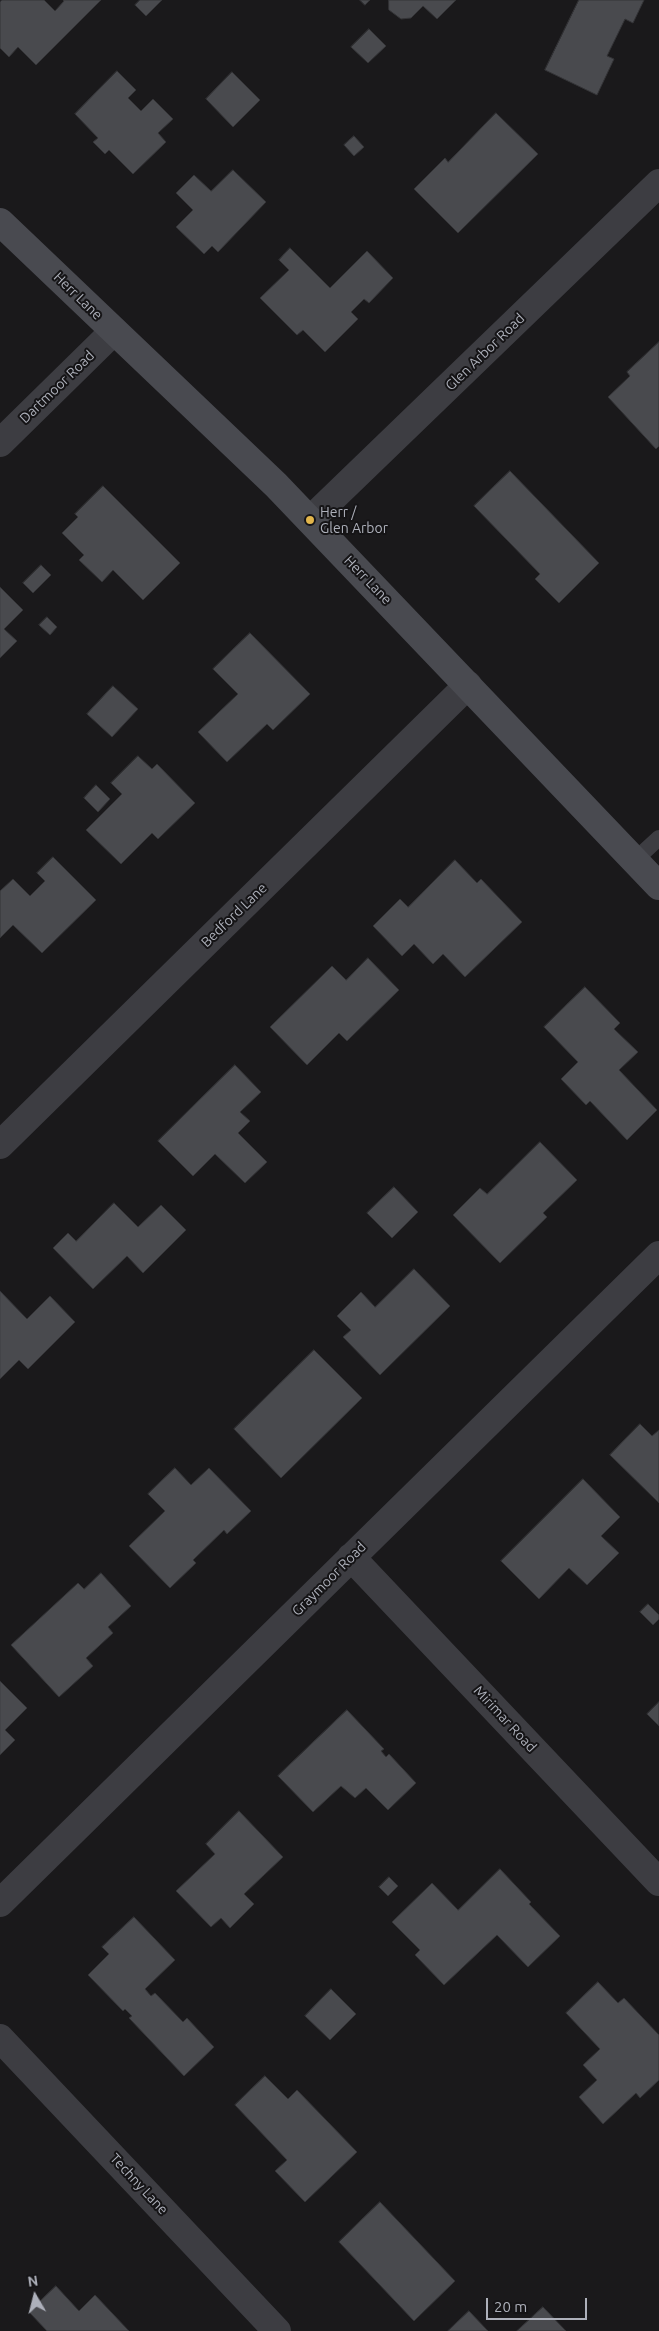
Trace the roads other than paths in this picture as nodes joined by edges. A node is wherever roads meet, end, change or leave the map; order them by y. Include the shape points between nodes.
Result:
1 (659, 183) edge
2 (0, 222) edge
3 (114, 331) junction
4 (0, 442) edge
5 (310, 520) junction
6 (468, 685) junction
7 (659, 838) edge
8 (634, 860) junction
9 (659, 886) edge
10 (0, 1145) edge
11 (659, 1255) edge
12 (351, 1557) junction
13 (659, 1882) edge
14 (0, 1903) edge
15 (0, 2038) edge
16 (277, 2331) edge

1 - 5 street, Glen Arbor Road
2 - 3 main road, Herr Lane
3 - 4 street, Dartmoor Road
3 - 5 main road, Herr Lane
5 - 6 main road, Herr Lane
6 - 8 main road, Herr Lane
6 - 10 street, Bedford Lane
7 - 8 lane
8 - 9 main road, Herr Lane
11 - 12 street, Graymoor Road
12 - 13 street, Mirimar Road
12 - 14 street, Graymoor Road
15 - 16 street, Techny Lane

